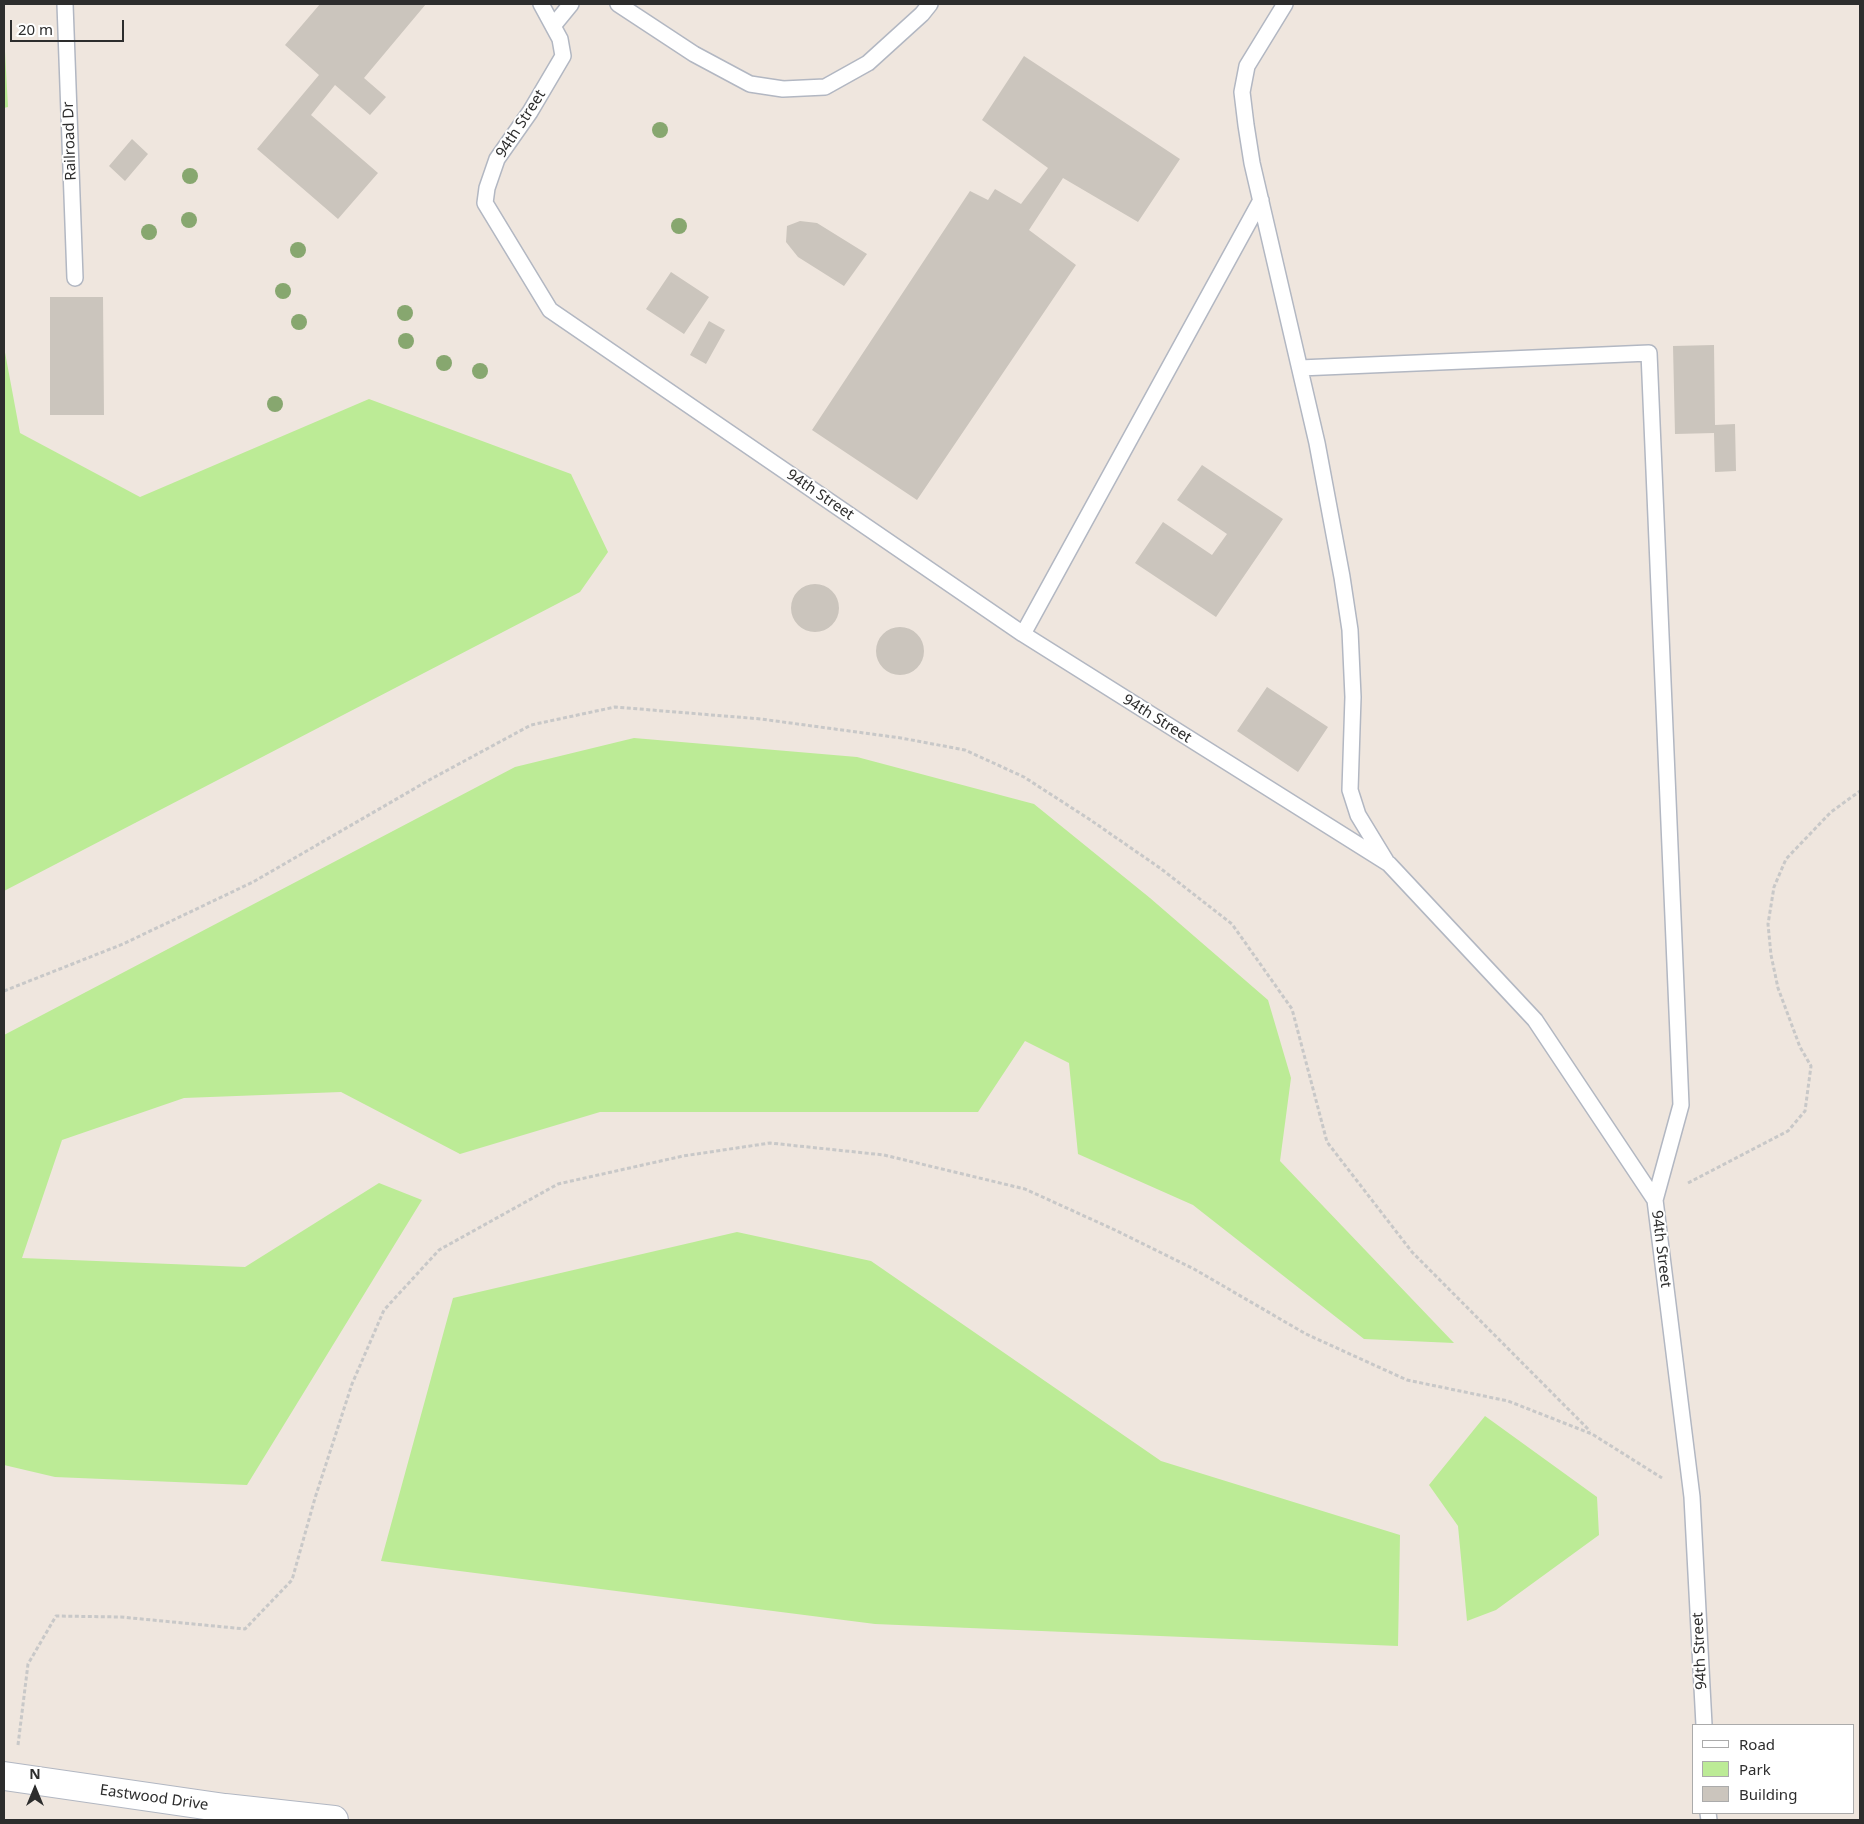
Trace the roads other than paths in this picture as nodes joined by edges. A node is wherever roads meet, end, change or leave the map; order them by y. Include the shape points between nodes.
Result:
1 (65, 4) edge
2 (541, 4) edge
3 (571, 4) edge
4 (618, 4) edge
5 (930, 4) edge
6 (1285, 4) edge
7 (553, 26) junction
8 (1261, 200) junction
9 (75, 278) dead end
10 (1300, 368) junction
11 (1023, 634) junction
12 (1389, 864) junction
13 (1655, 1200) junction
14 (1704, 1724) edge
15 (9, 1777) edge
16 (334, 1820) edge

1 - 9 lane, Railroad Dr
2 - 7 lane, 94th Street
3 - 7 lane
4 - 5 lane via 694,54 750,84 783,89 825,87 868,63
6 - 8 lane, 94th Street via 1246,66 1242,92
7 - 11 lane, 94th Street via 560,39 563,56 497,159 486,188 485,203 550,310
8 - 10 lane, 94th Street
8 - 11 lane
10 - 12 lane, 94th Street via 1317,442 1350,630 1350,790 1358,815
10 - 13 lane via 1649,353 1681,1105
11 - 12 lane, 94th Street
12 - 13 lane, 94th Street via 1535,1020
13 - 14 lane, 94th Street via 1692,1497
15 - 16 street, Eastwood Drive

